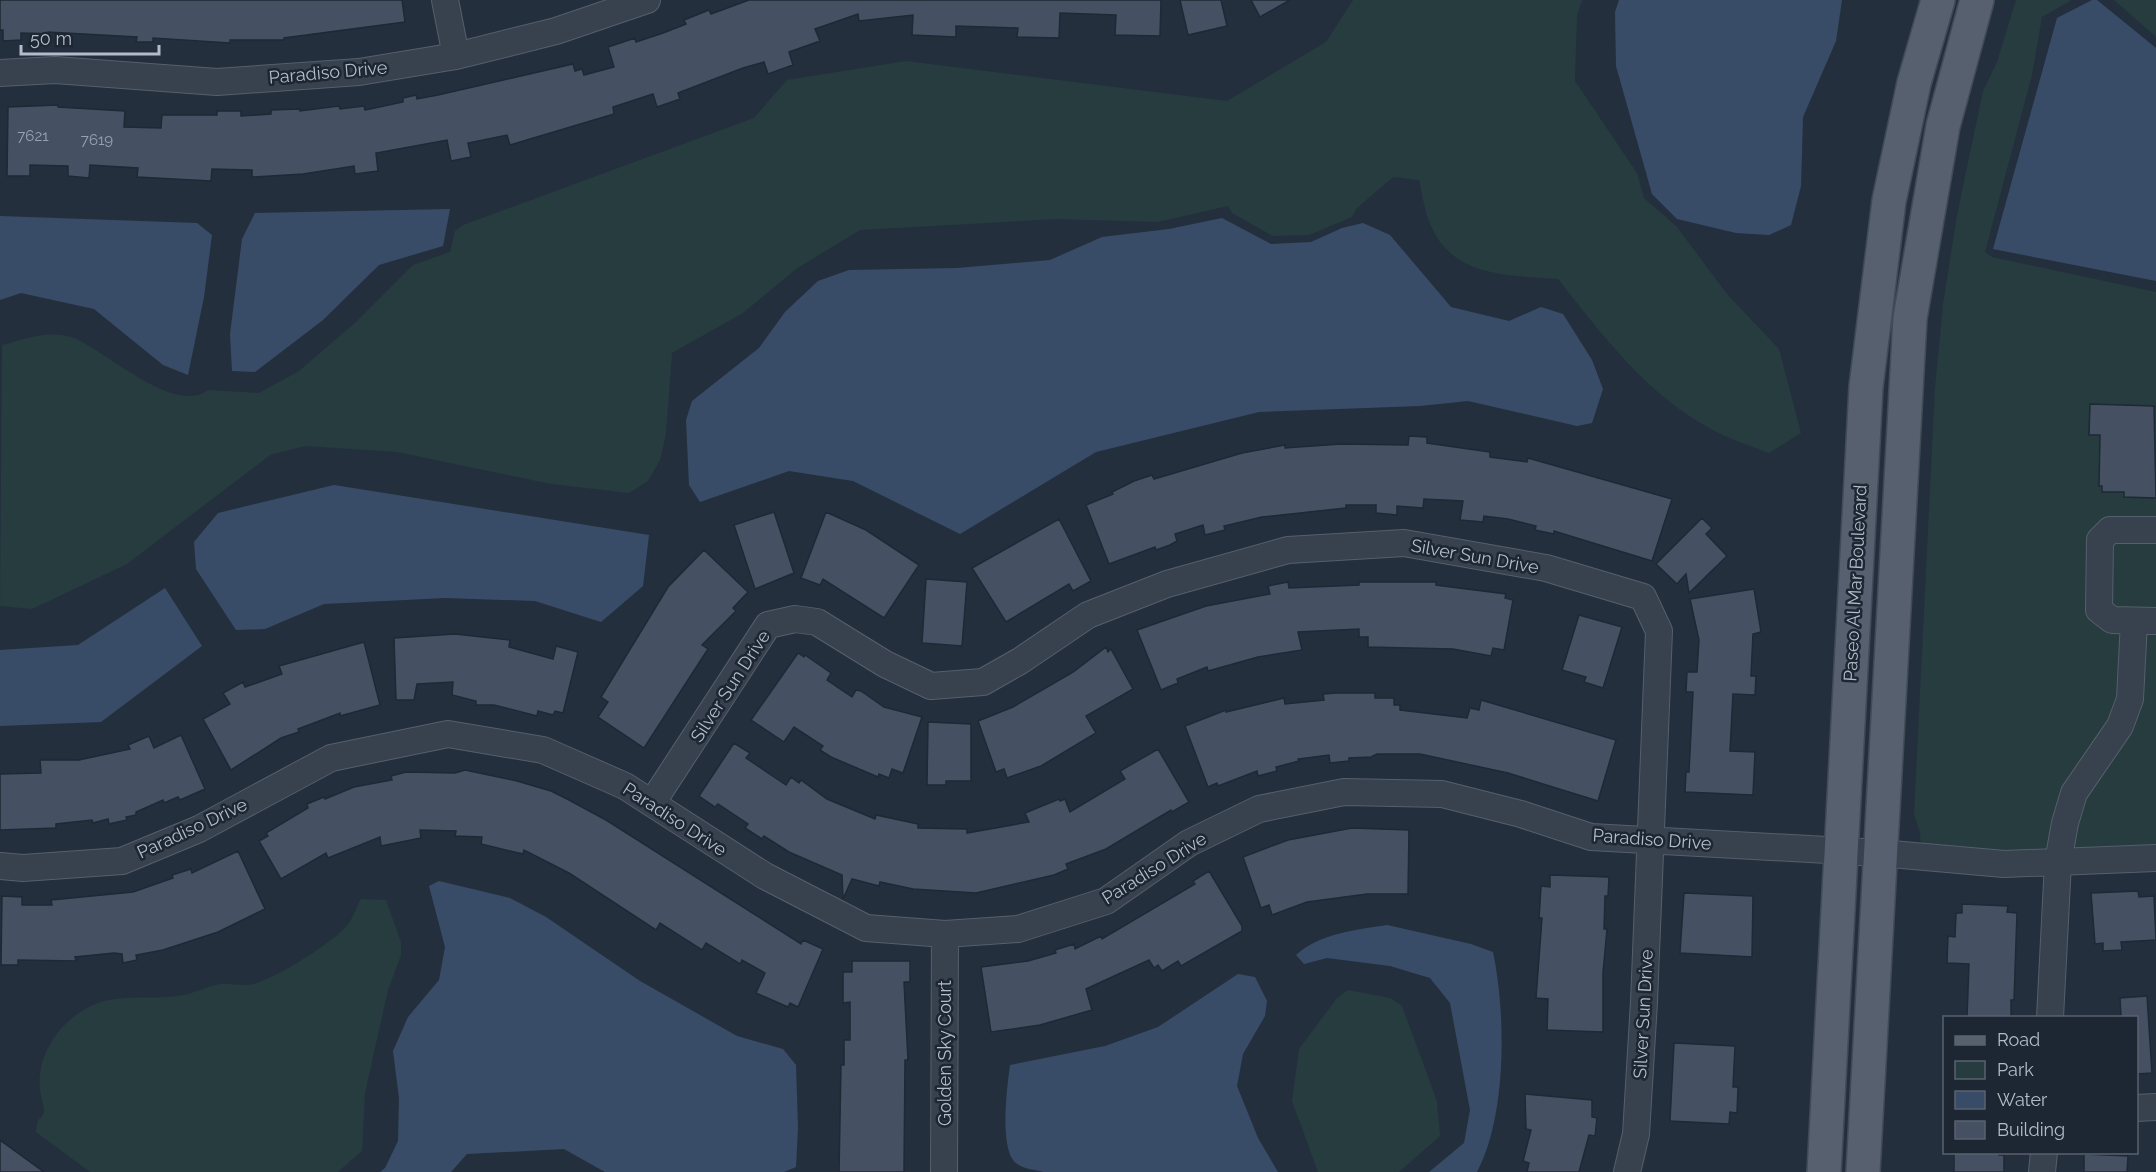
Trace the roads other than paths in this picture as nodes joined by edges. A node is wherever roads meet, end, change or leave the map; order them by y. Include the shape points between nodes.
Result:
1 (445, 0) edge
2 (647, 0) edge
3 (1938, 0) edge
4 (1977, 0) edge
5 (456, 56) junction
6 (0, 73) edge
7 (2156, 530) edge
8 (2145, 621) edge
9 (652, 803) junction
10 (1649, 839) junction
11 (1842, 850) junction
12 (1880, 853) junction
13 (2156, 858) edge
14 (2058, 862) junction
15 (0, 866) edge
16 (945, 934) junction
17 (2050, 1016) edge
18 (2156, 1107) edge
19 (2138, 1108) edge
20 (2043, 1154) edge
21 (944, 1172) edge
22 (1627, 1172) edge
23 (1824, 1172) edge
24 (1863, 1172) edge
25 (2042, 1172) edge

1 - 5 street
2 - 5 street, Paradiso Drive via 556,31
3 - 11 main road, Paseo Al Mar Boulevard via 1914,83 1889,201 1874,306 1866,387
4 - 12 main road via 1943,126 1910,318
5 - 6 street, Paradiso Drive via 359,72 217,82 56,70
7 - 8 street via 2110,530 2100,540 2099,610 2112,620
8 - 14 street via 2130,699 2120,726 2074,793
9 - 10 street, Silver Sun Drive via 768,625 795,620 817,622 885,664 931,686 982,682 1020,662 1088,615 1167,584 1288,550 1404,543 1546,568 1643,597 1659,631
9 - 15 street, Paradiso Drive via 625,786 543,750 448,734 331,758 199,829 122,861
9 - 16 street, Paradiso Drive via 765,876 866,928
10 - 11 street, Paradiso Drive
10 - 16 street, Paradiso Drive via 1591,837 1442,794 1344,792 1259,809 1189,843 1106,901 1018,929
10 - 22 street, Silver Sun Drive via 1636,1134
11 - 12 street, Paradiso Drive
11 - 23 main road, Paseo Al Mar Boulevard
12 - 14 street, Paradiso Drive via 2004,864
12 - 24 main road
13 - 14 street, Paradiso Drive
14 - 17 street
16 - 21 street, Golden Sky Court
18 - 19 street
20 - 25 street

